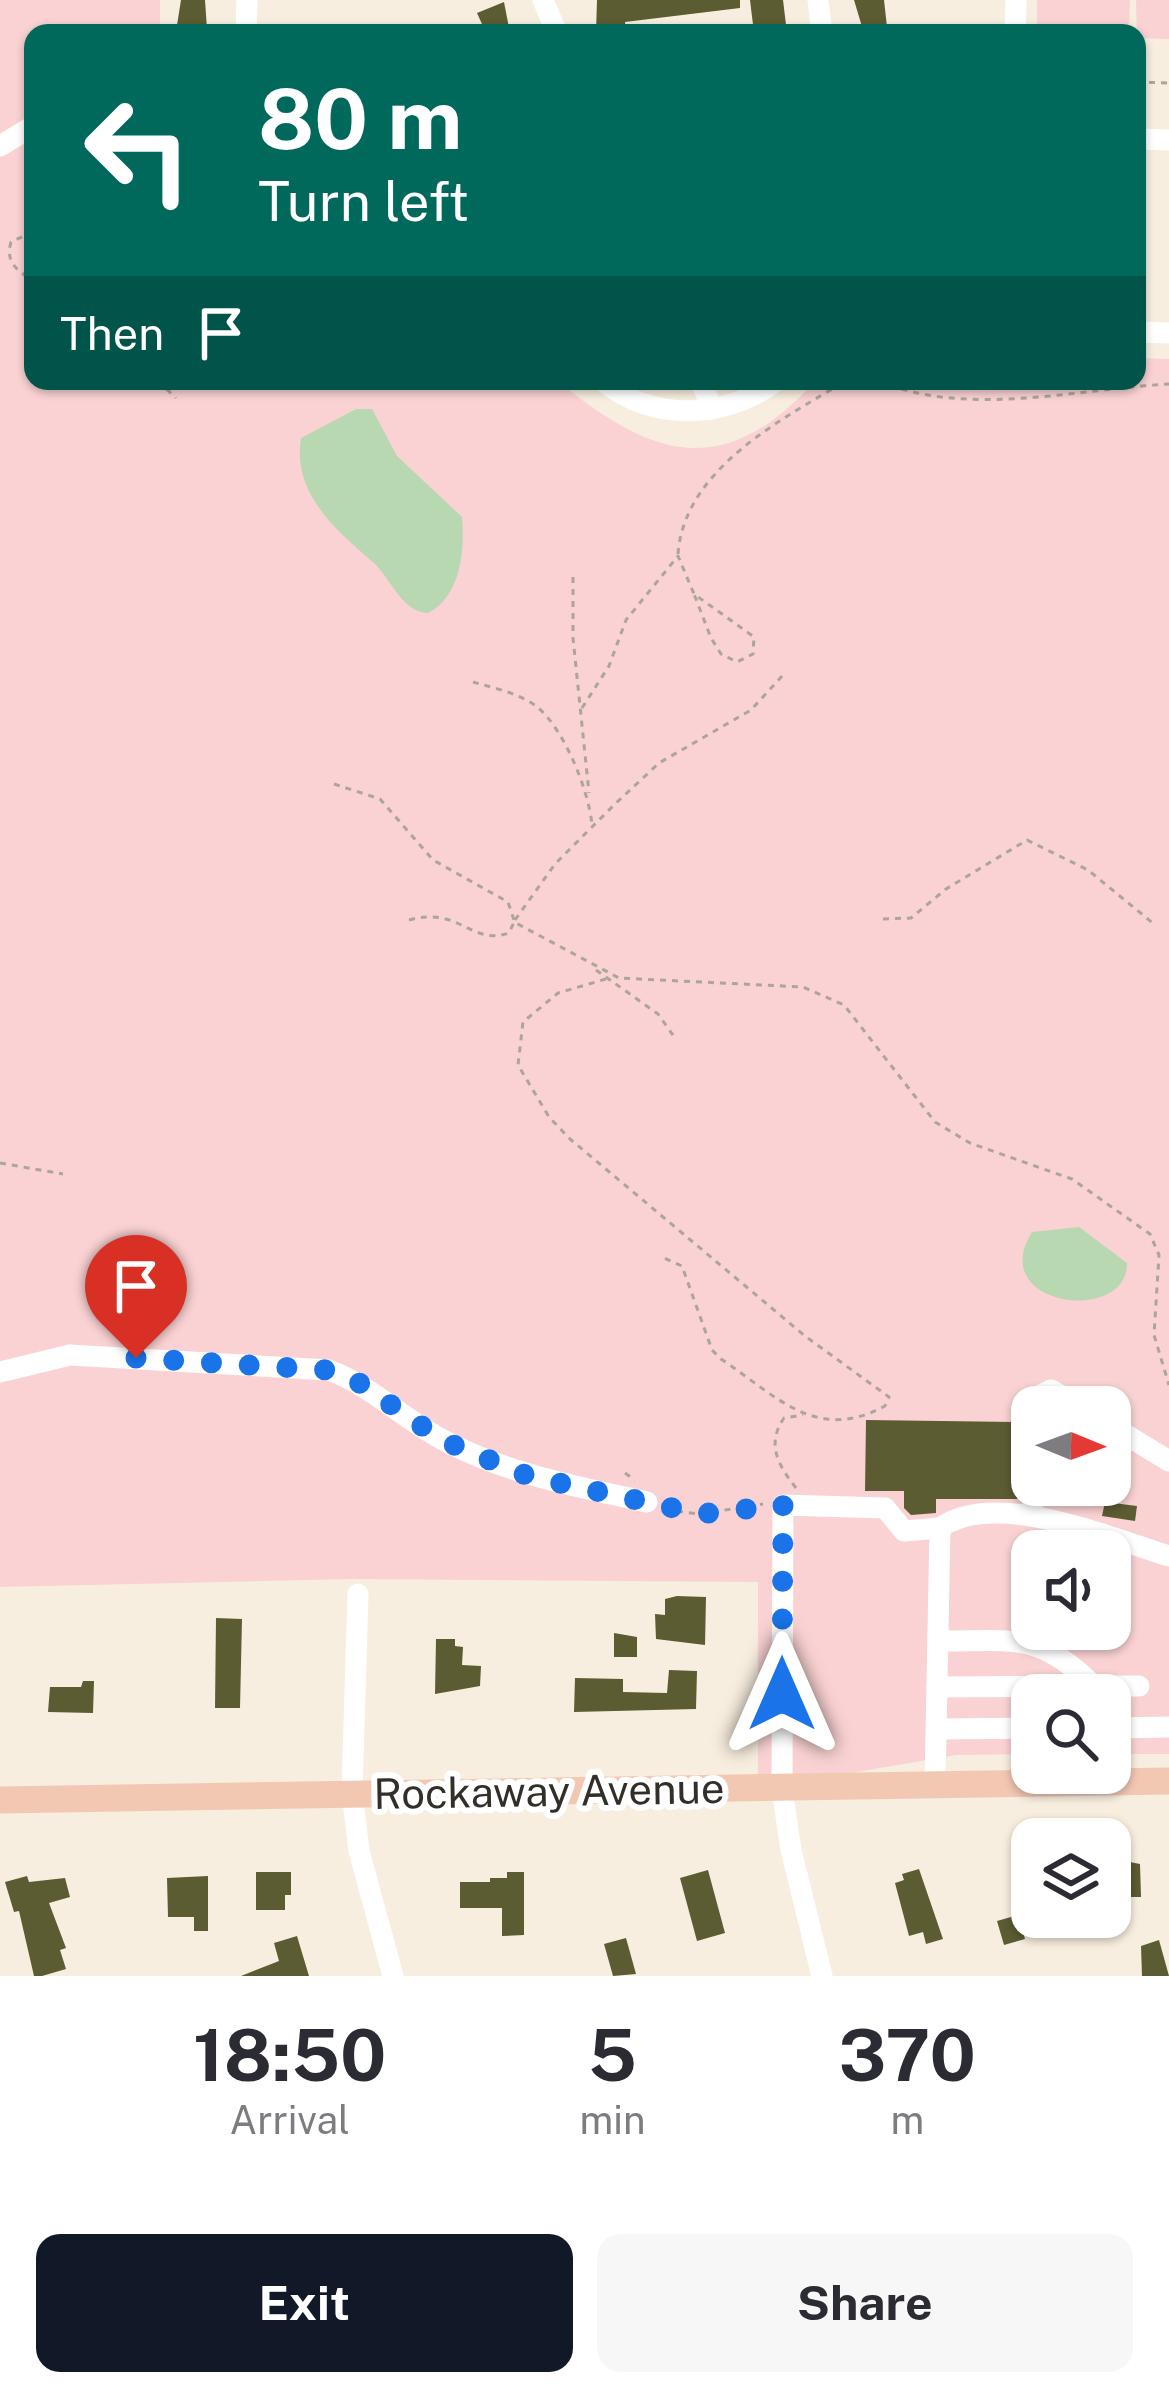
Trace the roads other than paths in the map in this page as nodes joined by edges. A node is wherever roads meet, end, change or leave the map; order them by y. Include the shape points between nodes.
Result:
1 (620, 390) edge
2 (705, 390) edge
3 (761, 390) edge
4 (712, 409) junction
5 (0, 1372) edge
6 (1131, 1438) edge
7 (1169, 1461) edge
8 (647, 1502) road end
9 (1033, 1506) edge
10 (1032, 1515) junction
11 (940, 1528) junction
12 (1169, 1556) edge
13 (358, 1594) dead end
14 (938, 1641) junction
15 (1082, 1674) edge
16 (1131, 1686) edge
17 (1139, 1686) dead end
18 (937, 1687) junction
19 (1011, 1687) edge
20 (1169, 1726) edge
21 (1131, 1727) edge
22 (1011, 1728) edge
23 (936, 1729) junction
24 (1169, 1781) edge
25 (935, 1786) junction
26 (782, 1789) junction
27 (352, 1793) junction
28 (0, 1800) edge
29 (393, 1976) edge
30 (822, 1976) edge

1 - 4 street via 644,404
2 - 4 street
3 - 4 street
5 - 8 street via 70,1354 328,1370 480,1458
6 - 7 street
9 - 10 street
10 - 11 street via 956,1516
10 - 12 street
11 - 14 street
11 - 26 street via 904,1531 885,1508 794,1506
13 - 27 street
14 - 15 street via 1034,1642
14 - 18 street
16 - 17 street
18 - 19 street
18 - 23 street
20 - 21 street
22 - 23 street
23 - 25 street
24 - 25 main road, Rockaway Avenue
25 - 26 main road, Rockaway Avenue
26 - 27 main road, Rockaway Avenue
26 - 30 street
27 - 28 main road, Rockaway Avenue
27 - 29 street

